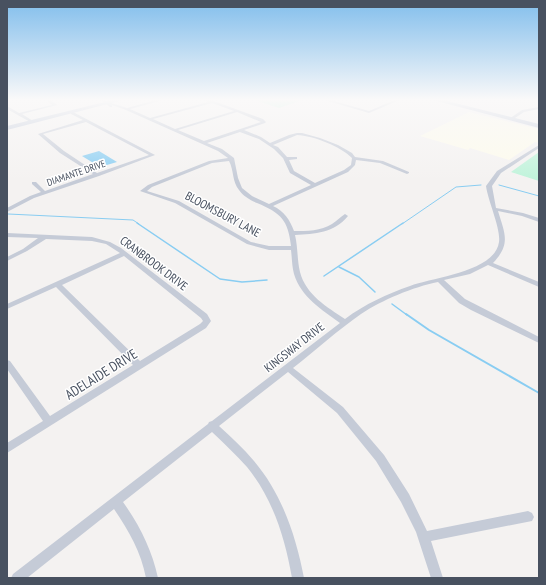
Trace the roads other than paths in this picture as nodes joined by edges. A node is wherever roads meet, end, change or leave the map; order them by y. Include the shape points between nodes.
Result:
1 (64, 126) edge
2 (98, 126) edge
3 (167, 126) edge
4 (187, 126) edge
5 (251, 126) edge
6 (175, 130) junction
7 (240, 130) junction
8 (203, 143) junction
9 (271, 144) junction
10 (539, 146) edge
11 (295, 158) dead end
12 (354, 158) junction
13 (232, 159) junction
14 (285, 159) junction
15 (407, 173) dead end
16 (97, 175) junction
17 (34, 183) dead end
18 (315, 185) junction
19 (45, 193) junction
20 (269, 206) junction
21 (494, 209) junction
22 (7, 210) edge
23 (345, 216) dead end
24 (539, 220) edge
25 (291, 233) junction
26 (7, 235) edge
27 (44, 237) junction
28 (294, 248) junction
29 (124, 254) junction
30 (7, 259) edge
31 (488, 263) junction
32 (439, 279) junction
33 (57, 284) junction
34 (539, 285) edge
35 (7, 307) edge
36 (207, 321) joint
37 (345, 322) junction
38 (539, 340) edge
39 (8, 365) edge
40 (139, 366) junction
41 (287, 367) junction
42 (49, 422) junction
43 (212, 425) junction
44 (7, 448) edge
45 (114, 501) junction
46 (528, 517) dead end
47 (424, 537) junction
48 (17, 578) edge
49 (152, 578) edge
50 (298, 578) edge
51 (437, 578) edge

1 - 16 street via 40,133 62,152
2 - 16 street, DIAMANTE DRIVE via 153,155
3 - 6 street
4 - 6 street
5 - 7 street
6 - 8 street
7 - 8 street
7 - 9 street
8 - 13 street via 223,151
9 - 12 street via 300,134 341,148
9 - 14 street
10 - 21 street, KINGSWAY DRIVE via 496,175 489,186
11 - 14 street
12 - 15 street via 381,162
12 - 18 street via 353,165 348,170
13 - 20 street via 240,189
13 - 28 street, BLOOMSBURY LANE via 211,162 143,191 177,202 253,244
14 - 18 street via 294,174
16 - 19 street, DIAMANTE DRIVE
17 - 19 street
18 - 20 street
19 - 22 street, DIAMANTE DRIVE via 21,201
20 - 25 street via 283,215
21 - 24 street
21 - 31 street, KINGSWAY DRIVE via 502,244 497,255
23 - 25 street via 336,226 327,230
25 - 28 street
26 - 27 street, CRANBROOK DRIVE
27 - 29 street, CRANBROOK DRIVE via 99,240
27 - 30 street
28 - 37 street via 297,274 304,288 314,300
29 - 33 street
29 - 36 street, CRANBROOK DRIVE via 204,316
31 - 32 street, KINGSWAY DRIVE
31 - 34 street
32 - 37 street, KINGSWAY DRIVE via 388,297
32 - 38 street via 462,300
33 - 35 street
33 - 40 street
36 - 40 street, ADELAIDE DRIVE
37 - 41 street, KINGSWAY DRIVE
39 - 42 street
40 - 42 street, ADELAIDE DRIVE
41 - 43 street, KINGSWAY DRIVE
41 - 47 street via 329,400 361,433 393,477
42 - 44 street, ADELAIDE DRIVE
43 - 45 street, KINGSWAY DRIVE
43 - 50 street via 254,469 272,497 287,533
45 - 48 street, KINGSWAY DRIVE
45 - 49 street via 140,538 150,563
46 - 47 street
47 - 51 street

